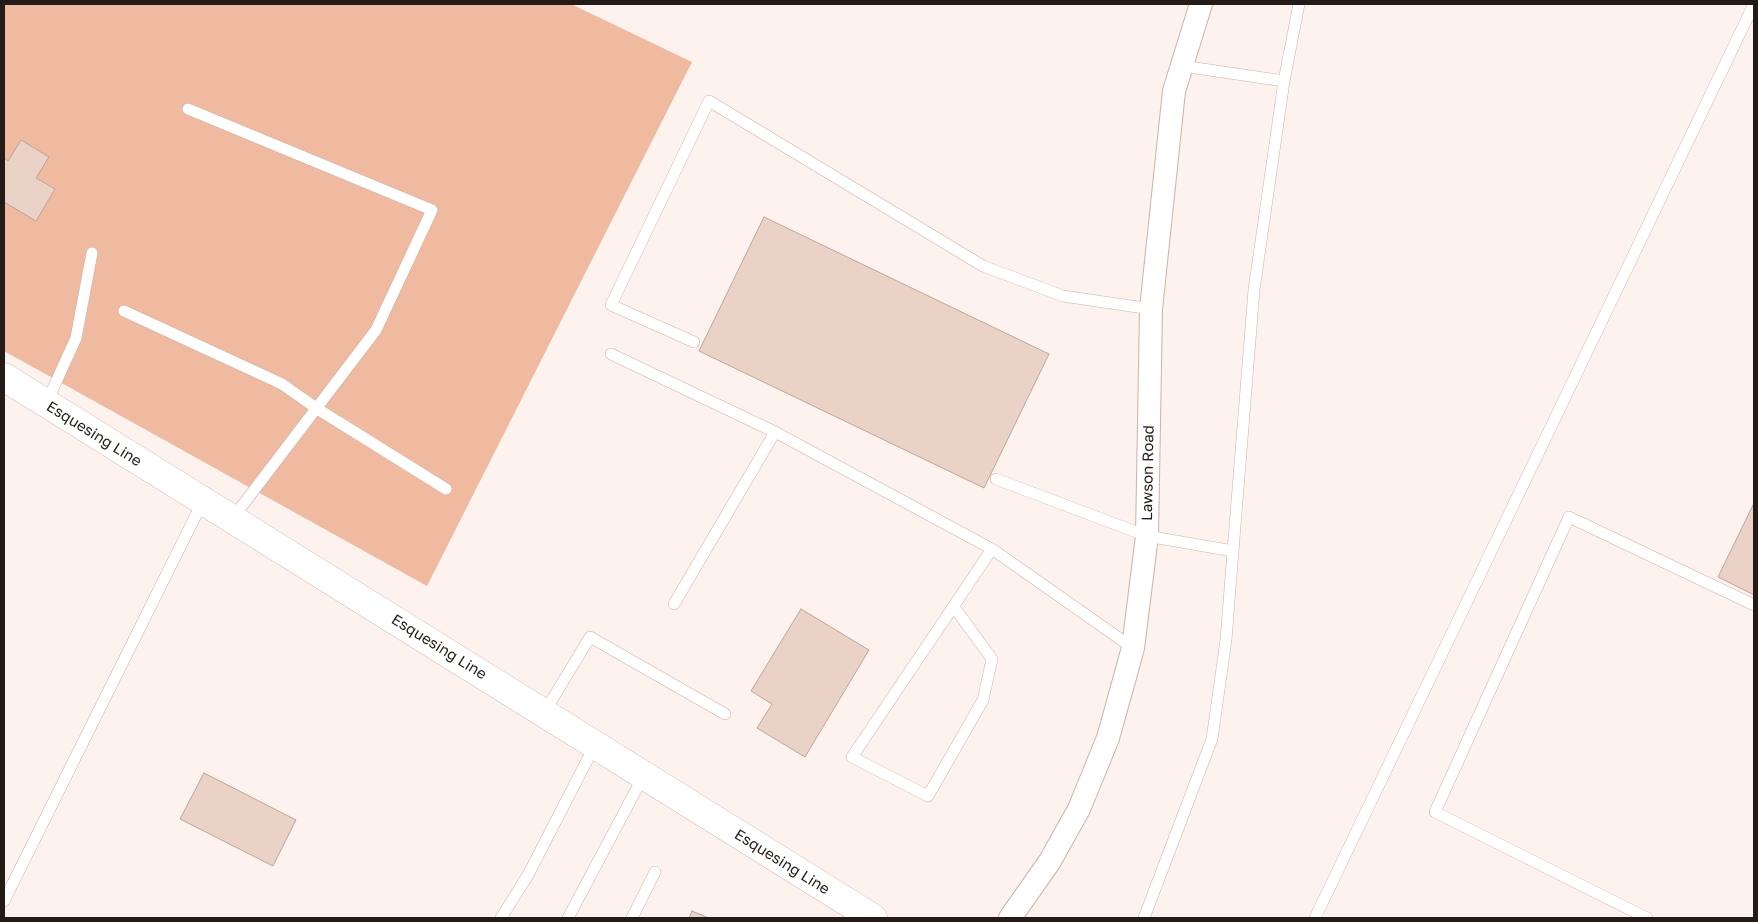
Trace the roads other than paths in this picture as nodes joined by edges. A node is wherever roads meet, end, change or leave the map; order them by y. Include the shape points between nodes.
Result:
1 (1201, 4) edge
2 (1299, 4) edge
3 (1754, 4) edge
4 (1182, 66) junction
5 (1284, 81) junction
6 (188, 109) dead end
7 (92, 253) dead end
8 (1151, 309) junction
9 (124, 311) dead end
10 (694, 342) dead end
11 (611, 354) dead end
12 (4, 377) edge
13 (46, 404) junction
14 (316, 408) junction
15 (775, 432) junction
16 (996, 479) dead end
17 (446, 489) dead end
18 (203, 501) junction
19 (232, 519) junction
20 (1147, 536) junction
21 (992, 548) junction
22 (1233, 551) junction
23 (674, 604) dead end
24 (1754, 605) edge
25 (954, 607) junction
26 (1133, 648) junction
27 (544, 713) junction
28 (725, 714) dead end
29 (595, 745) junction
30 (644, 775) junction
31 (655, 872) dead end
32 (4, 901) edge
33 (501, 918) edge
34 (568, 918) edge
35 (632, 918) edge
36 (873, 918) edge
37 (1010, 918) edge
38 (1144, 918) edge
39 (1315, 918) edge
40 (1647, 918) edge

1 - 4 street, Lawson Road
2 - 5 lane
3 - 39 lane
4 - 5 lane
4 - 8 street, Lawson Road via 1174,91
5 - 22 lane via 1254,290
6 - 14 lane via 432,210 376,330
7 - 13 lane via 76,338
8 - 10 lane via 1063,296 983,266 709,101 611,305
8 - 20 street, Lawson Road
9 - 14 lane via 282,384
11 - 15 lane
12 - 13 street, Esquesing Line
13 - 18 street, Esquesing Line
14 - 17 lane
14 - 19 lane
15 - 21 lane
15 - 23 lane
16 - 20 lane
18 - 19 street, Esquesing Line
18 - 32 lane
19 - 27 street, Esquesing Line
20 - 22 lane
20 - 26 street, Lawson Road
21 - 25 lane
21 - 26 lane
22 - 38 lane via 1226,640 1212,739
24 - 40 lane via 1569,518 1435,812
25 - 25 lane via 852,757 928,796 983,700 992,659
26 - 37 street, Lawson Road via 1108,738 1079,809 1050,861
27 - 28 lane via 590,637
27 - 29 street, Esquesing Line
29 - 30 street, Esquesing Line
29 - 33 lane via 528,875
30 - 34 lane
30 - 36 street, Esquesing Line
31 - 35 lane

